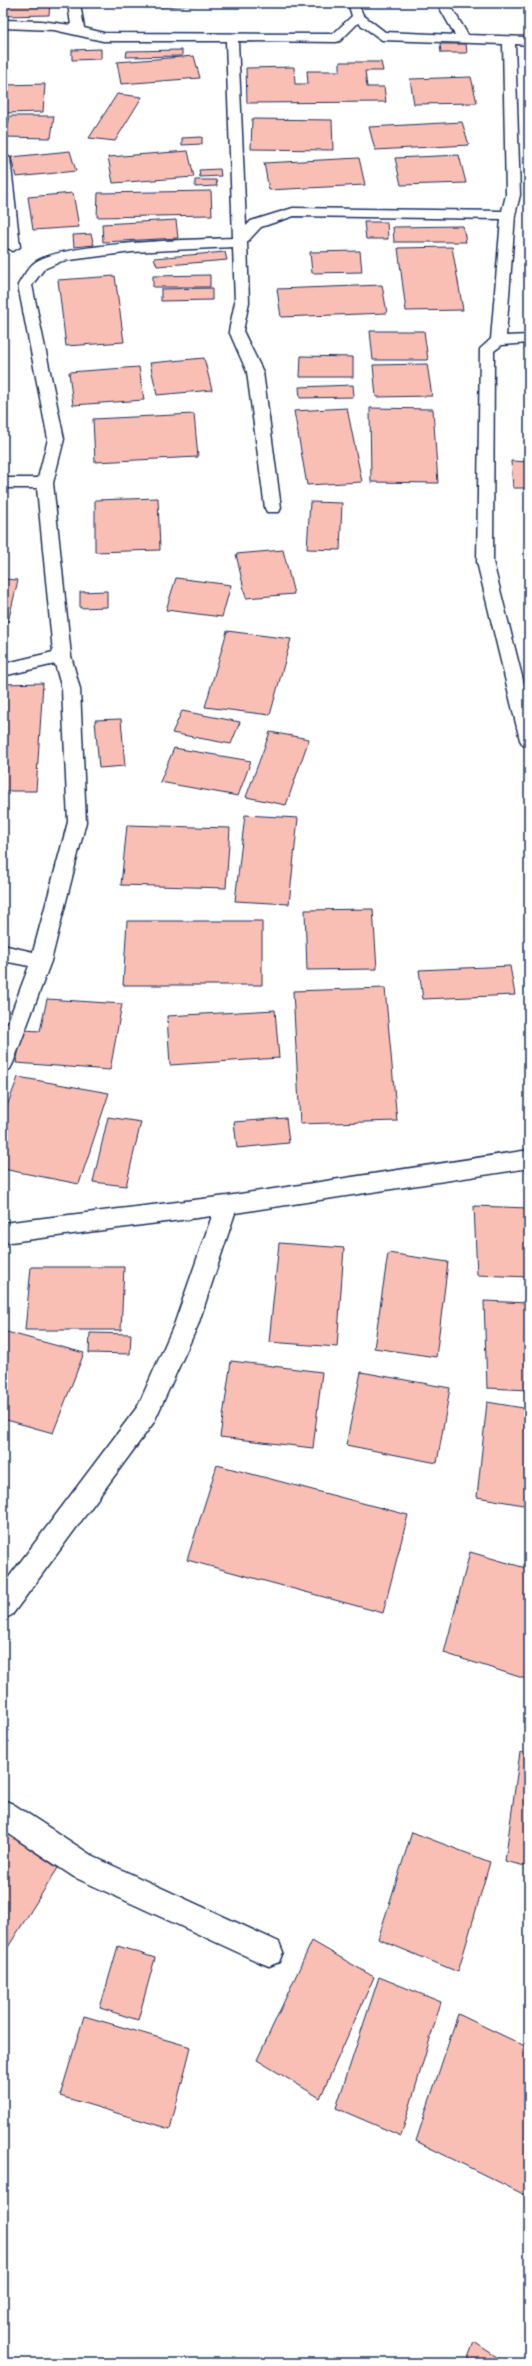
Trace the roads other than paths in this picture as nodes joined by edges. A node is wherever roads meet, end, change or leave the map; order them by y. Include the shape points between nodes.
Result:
1 (74, 3) edge
2 (352, 3) edge
3 (443, 3) edge
4 (358, 17) junction
5 (3, 24) edge
6 (78, 29) junction
7 (232, 38) junction
8 (463, 38) junction
9 (509, 41) junction
10 (529, 41) edge
11 (3, 158) edge
12 (513, 195) junction
13 (529, 196) edge
14 (508, 215) junction
15 (239, 242) junction
16 (8, 246) edge
17 (30, 262) junction
18 (529, 339) edge
19 (498, 341) junction
20 (3, 483) edge
21 (45, 483) junction
22 (273, 508) dead end
23 (62, 656) junction
24 (3, 670) edge
25 (529, 740) edge
26 (3, 953) edge
27 (41, 962) junction
28 (3, 1063) edge
29 (529, 1159) edge
30 (227, 1205) junction
31 (3, 1233) edge
32 (3, 1606) edge
33 (3, 1814) edge
34 (269, 1952) dead end

1 - 6 street
2 - 4 street
3 - 8 street
4 - 7 street via 336,38
4 - 8 street via 382,36
5 - 6 street via 24,23
6 - 7 street via 103,37
7 - 15 street
8 - 9 street
9 - 10 street
9 - 12 street
11 - 16 street
12 - 13 street
12 - 14 street
14 - 15 street via 292,212 256,224
14 - 19 street
15 - 17 street via 118,250
15 - 22 street via 242,302 236,331 255,372
16 - 17 street
17 - 21 street via 25,285 56,439
18 - 19 street
19 - 25 street via 487,349 485,562
20 - 21 street
21 - 23 street
23 - 24 street
23 - 27 street via 71,689 77,822
26 - 27 street
27 - 28 street
29 - 30 street
30 - 31 street
30 - 32 street via 186,1325 146,1414
33 - 34 street via 84,1867

